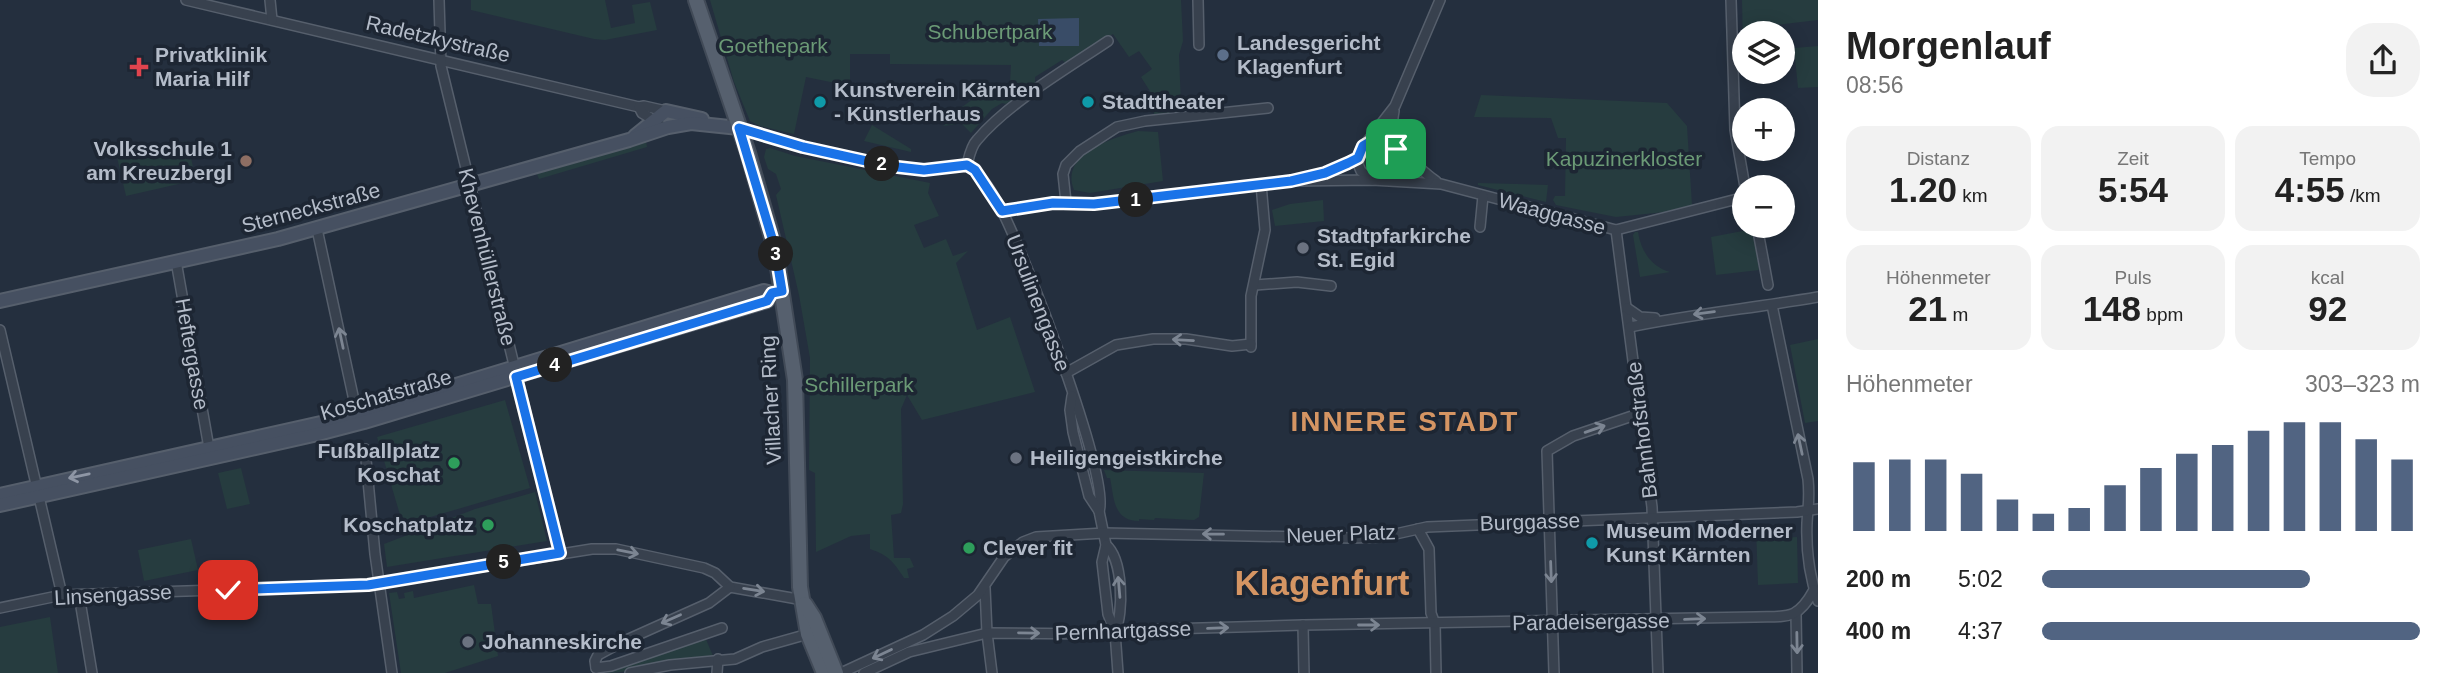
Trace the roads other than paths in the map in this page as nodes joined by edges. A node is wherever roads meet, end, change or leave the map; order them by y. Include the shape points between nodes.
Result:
1 (187, 0) edge
2 (270, 0) edge
3 (439, 0) edge
4 (696, 0) edge
5 (1198, 0) edge
6 (1440, 0) edge
7 (1731, 0) edge
8 (272, 20) junction
9 (1108, 41) dead end
10 (1199, 45) dead end
11 (440, 60) junction
12 (1395, 106) junction
13 (639, 107) junction
14 (1268, 108) dead end
15 (666, 111) junction
16 (653, 120) junction
17 (668, 127) junction
18 (739, 128) junction
19 (629, 141) junction
20 (1368, 142) junction
21 (1396, 149) junction
22 (1358, 158) junction
23 (967, 165) junction
24 (1743, 175) edge
25 (1371, 180) junction
26 (1291, 181) junction
27 (1382, 181) junction
28 (1261, 184) junction
29 (1441, 184) junction
30 (469, 185) junction
31 (1483, 196) junction
32 (1732, 200) edge
33 (1066, 202) junction
34 (1002, 211) junction
35 (1480, 227) dead end
36 (317, 229) junction
37 (1616, 230) junction
38 (1759, 238) edge
39 (176, 261) junction
40 (1255, 285) junction
41 (1768, 285) dead end
42 (1331, 286) dead end
43 (777, 292) junction
44 (1818, 297) edge
45 (0, 301) edge
46 (1772, 305) junction
47 (1627, 308) junction
48 (1667, 319) junction
49 (1630, 327) junction
50 (0, 330) edge
51 (515, 372) junction
52 (1066, 373) junction
53 (358, 409) junction
54 (1640, 413) junction
55 (285, 436) junction
56 (209, 448) junction
57 (365, 449) dead end
58 (38, 491) junction
59 (0, 495) edge
60 (0, 505) edge
61 (1814, 510) edge
62 (1653, 517) junction
63 (1550, 522) junction
64 (1418, 529) junction
65 (1104, 533) junction
66 (1106, 545) junction
67 (560, 553) junction
68 (379, 583) junction
69 (730, 587) junction
70 (985, 588) junction
71 (1814, 590) junction
72 (62, 595) junction
73 (79, 595) junction
74 (803, 600) junction
75 (1818, 601) edge
76 (0, 608) edge
77 (1796, 613) junction
78 (1656, 621) junction
79 (1553, 622) junction
80 (1435, 624) junction
81 (1303, 625) junction
82 (722, 628) dead end
83 (1115, 632) junction
84 (986, 633) junction
85 (808, 634) junction
86 (718, 659) junction
87 (597, 670) edge
88 (92, 673) edge
89 (392, 673) edge
90 (630, 673) edge
91 (717, 673) edge
92 (824, 673) edge
93 (839, 673) edge
94 (864, 673) edge
95 (992, 673) edge
96 (1118, 673) edge
97 (1304, 673) edge
98 (1436, 673) edge
99 (1554, 673) edge
100 (1658, 673) edge
101 (1797, 673) edge

1 - 8 street, Radetzkystraße
2 - 8 street
3 - 11 street, Khevenhüllerstraße
4 - 18 main road, Villacher Ring
5 - 10 street
6 - 12 street
7 - 24 street via 1735,130
8 - 11 street, Radetzkystraße
9 - 23 street via 1002,116 976,141
11 - 13 street, Radetzkystraße
11 - 30 street, Khevenhüllerstraße
12 - 20 street
12 - 21 street via 1391,125
13 - 15 street, Radetzkystraße
13 - 16 street, Radetzkystraße
14 - 33 street via 1117,127 1066,165
15 - 16 main road, Sterneckstraße
15 - 18 main road, Radetzkystraße
16 - 17 street, Radetzkystraße
16 - 19 main road, Sterneckstraße
17 - 18 main road, Sterneckstraße via 691,123
17 - 19 main road, Sterneckstraße
18 - 23 street, Radetzkystraße via 889,166 924,170
18 - 43 main road, Villacher Ring via 775,248
19 - 30 main road, Sterneckstraße
20 - 21 street via 1382,139
20 - 22 street
21 - 27 street via 1397,171
21 - 29 street
22 - 25 street via 1361,171
22 - 26 street
23 - 34 street, Ursulinengasse
25 - 26 street
25 - 27 street
26 - 28 street
27 - 29 street
28 - 33 street via 1094,204
28 - 40 street via 1265,230
29 - 31 street, Waaggasse
30 - 36 main road, Sterneckstraße
30 - 51 street, Khevenhüllerstraße
31 - 35 street
31 - 37 street, Waaggasse
32 - 37 street, Waaggasse
33 - 34 street
34 - 52 street, Ursulinengasse
36 - 39 main road, Sterneckstraße
53 -> 36 street
37 - 47 street, Bahnhofstraße
38 - 41 street
39 - 45 main road, Sterneckstraße
39 - 56 street, Heftergasse
40 - 42 street via 1297,282
40 -> 52 street via 1251,347 1153,339 1116,345
43 - 51 main road, Koschatstraße via 767,301
43 - 74 main road, Villacher Ring via 795,380
44 - 46 street
46 -> 48 street
61 -> 46 street
47 - 48 street via 1640,317
47 - 49 street, Bahnhofstraße
48 - 49 street
49 - 54 street, Bahnhofstraße
50 - 58 street
51 - 53 main road, Koschatstraße
51 - 55 main road, Koschatstraße via 364,422
51 - 67 street, Khevenhüllerstraße
52 - 65 street, Ursulinengasse via 1077,448
53 - 55 main road, Koschatstraße
54 - 62 street, Bahnhofstraße
63 -> 54 street via 1546,456 1551,447
55 - 56 main road, Koschatstraße
55 - 58 main road, Koschatstraße
56 -> 58 main road, Koschatstraße
57 - 68 street
58 - 59 main road, Koschatstraße
58 - 60 main road, Koschatstraße
58 - 72 street
61 - 62 street, Burggasse
61 - 71 street via 1807,532
62 - 63 street, Burggasse
62 - 78 street, Bahnhofstraße
63 - 64 street, Burggasse
63 -> 79 street
64 -> 65 street, Neuer Platz via 1352,538
64 - 80 street, Neuer Platz via 1429,550
65 - 66 street, Ursulinengasse
65 - 70 street, Neuer Platz via 1023,542 1004,557
66 - 83 street via 1102,562 1108,614
83 -> 66 street via 1121,614 1117,562
67 - 68 street, Linsengasse
67 -> 69 street, Linsengasse via 616,549 704,568
68 - 73 street, Linsengasse
68 - 89 street
69 -> 74 street, Linsengasse
69 -> 87 street via 709,603 598,655
70 - 84 street
70 -> 93 street, Neuer Platz via 923,635
71 - 75 street
71 - 77 street
72 - 73 street, Linsengasse
72 - 76 street, Linsengasse
73 - 88 street
74 - 85 main road, Villacher Ring
74 - 93 main road, Villacher Ring
78 -> 77 street, Paradeisergasse
77 -> 101 street
78 - 79 street, Paradeisergasse
78 - 100 street, Bahnhofstraße
79 - 80 street, Paradeisergasse
79 - 99 street
81 -> 80 street
80 - 98 street, Neuer Platz
83 -> 81 street, Pernhartgasse
81 - 97 street
82 - 87 street
84 -> 83 street, Pernhartgasse
83 - 96 street
84 - 94 street, Pernhartgasse via 924,647
84 - 95 street
85 - 86 street via 735,659
85 - 92 main road, Villacher Ring
86 - 90 street
86 - 91 street

